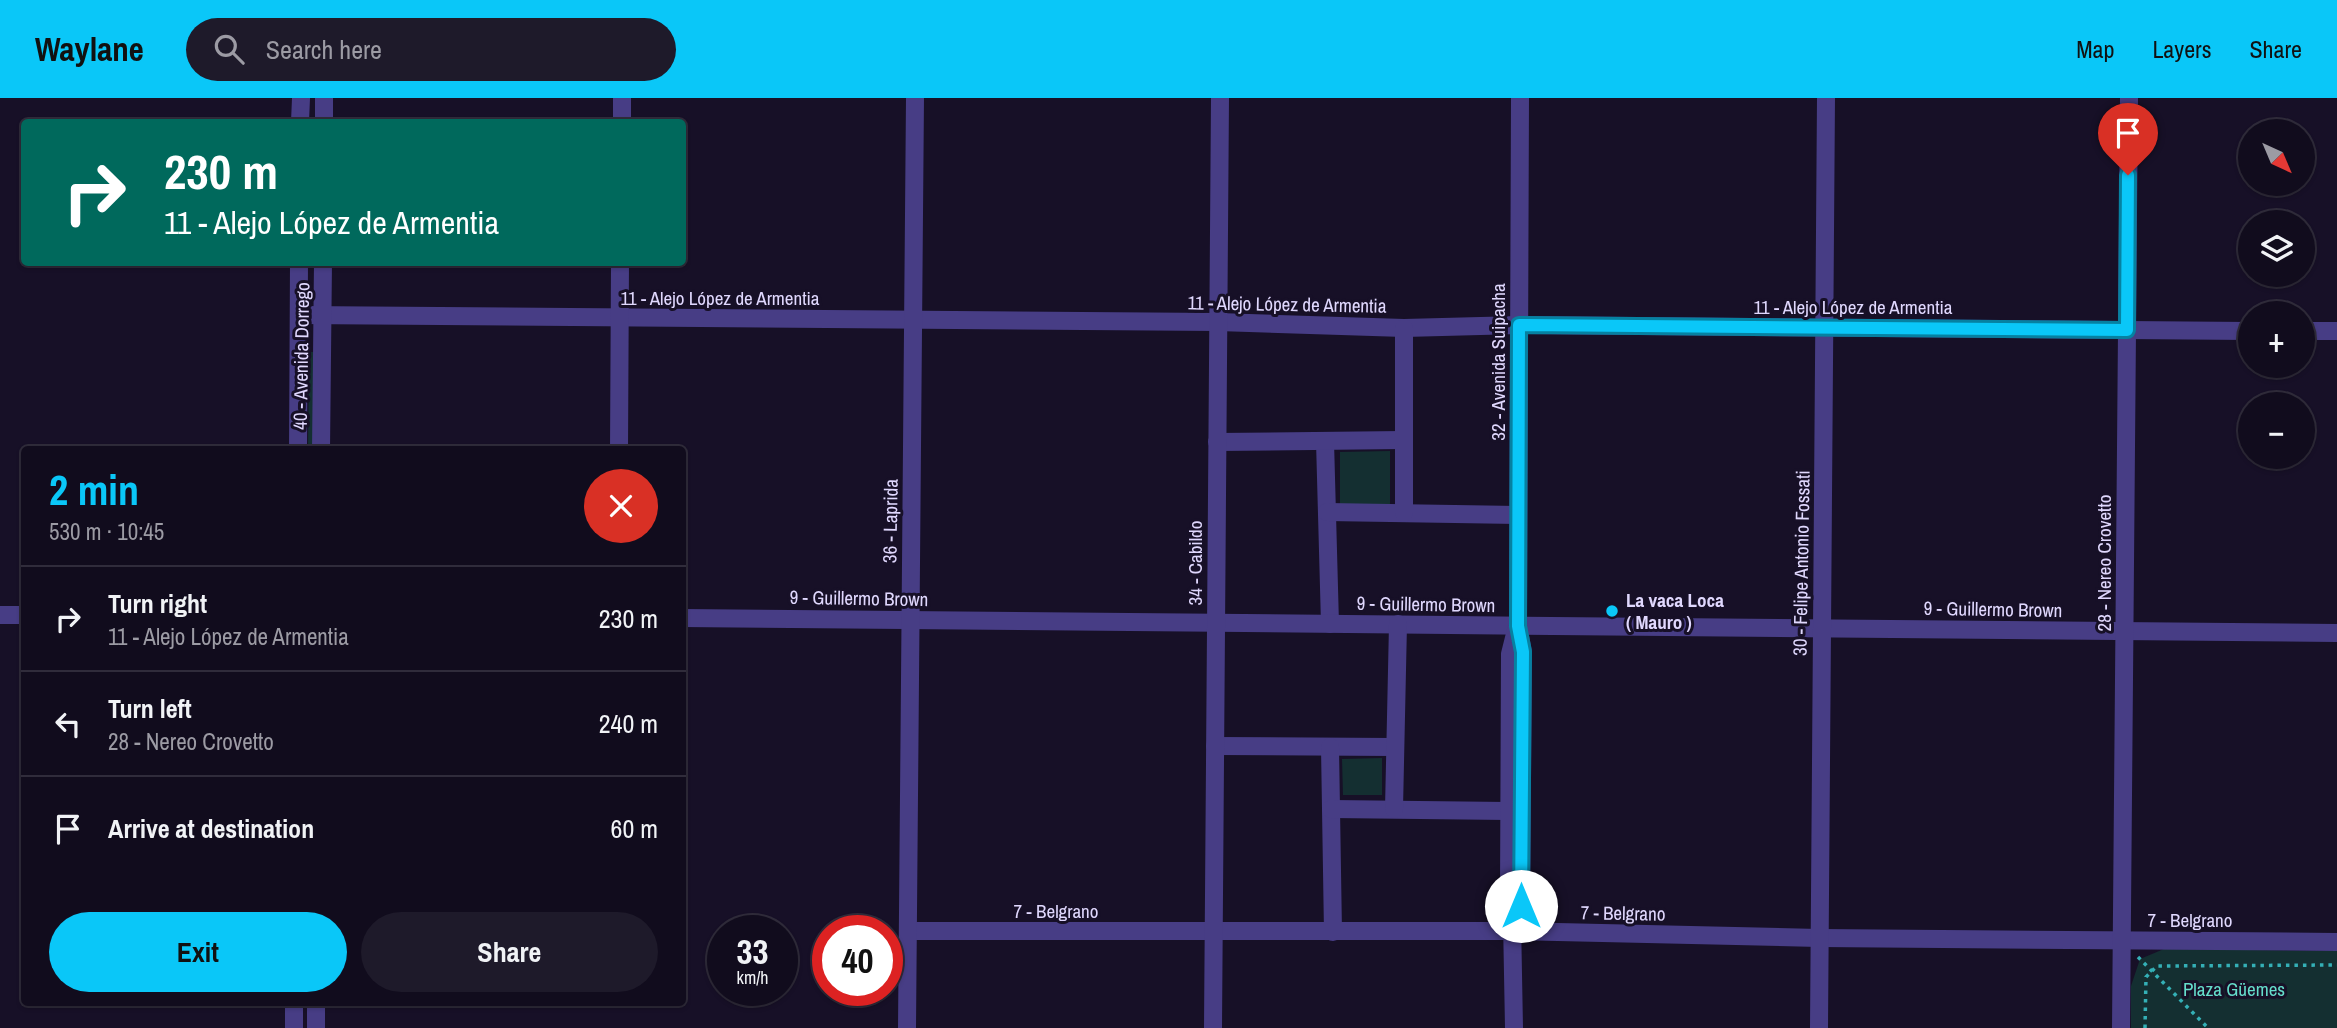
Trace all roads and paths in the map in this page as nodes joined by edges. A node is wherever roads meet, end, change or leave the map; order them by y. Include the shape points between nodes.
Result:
1 (301, 98) edge
2 (324, 98) edge
3 (622, 98) edge
4 (915, 98) edge
5 (1220, 98) edge
6 (1520, 98) edge
7 (1826, 98) edge
8 (2129, 98) edge
9 (300, 119) edge
10 (324, 119) edge
11 (622, 119) edge
12 (299, 266) edge
13 (323, 266) edge
14 (621, 266) edge
15 (299, 315) junction
16 (322, 315) junction
17 (620, 318) junction
18 (913, 320) junction
19 (1218, 322) junction
20 (1519, 325) junction
21 (1824, 327) junction
22 (1404, 328) junction
23 (2127, 330) junction
24 (2238, 331) edge
25 (2315, 331) edge
26 (2337, 331) edge
27 (1403, 440) junction
28 (1325, 441) junction
29 (1217, 442) junction
30 (298, 446) edge
31 (321, 446) edge
32 (619, 446) edge
33 (1327, 512) junction
34 (1404, 513) junction
35 (1518, 515) junction
36 (0, 615) edge
37 (21, 615) edge
38 (686, 618) edge
39 (910, 620) junction
40 (1216, 623) junction
41 (1330, 624) junction
42 (1398, 624) junction
43 (1518, 626) junction
44 (1821, 628) junction
45 (2124, 631) junction
46 (2337, 633) edge
47 (1214, 746) junction
48 (1330, 747) junction
49 (1394, 747) junction
50 (1331, 809) junction
51 (1394, 809) junction
52 (1508, 811) junction
53 (908, 931) junction
54 (1333, 932) junction
55 (1514, 932) junction
56 (1213, 934) junction
57 (1819, 938) junction
58 (2122, 940) junction
59 (2337, 942) edge
60 (2337, 965) edge
61 (2152, 971) junction
62 (294, 1006) edge
63 (316, 1006) edge
64 (294, 1028) edge
65 (316, 1028) edge
66 (907, 1028) edge
67 (1213, 1028) edge
68 (1514, 1028) edge
69 (1819, 1028) edge
70 (2121, 1028) edge
71 (2145, 1028) edge
72 (2208, 1028) edge

1 - 9 street
2 - 10 street
3 - 11 street
4 - 18 street, 36 - Laprida
5 - 19 street, 34 - Cabildo
6 - 20 street, 32 - Avenida Suipacha
7 - 21 street, 30 - Felipe Antonio Fossati
8 - 23 street, 28 - Nereo Crovetto
12 - 15 street, 40 - Avenida Dorrego
13 - 16 street, 40 - Avenida Dorrego
14 - 17 street
15 - 16 street, 11 - Alejo López de Armentia
15 - 30 street, 40 - Avenida Dorrego
16 - 17 street, 11 - Alejo López de Armentia
16 - 31 street, 40 - Avenida Dorrego
17 - 18 street, 11 - Alejo López de Armentia
17 - 32 street
18 - 19 street, 11 - Alejo López de Armentia
18 - 39 street, 36 - Laprida
19 - 22 street, 11 - Alejo López de Armentia
19 - 29 street, 34 - Cabildo
20 - 21 street, 11 - Alejo López de Armentia
20 - 22 street, 11 - Alejo López de Armentia
20 - 35 street, 32 - Avenida Suipacha
21 - 23 street, 11 - Alejo López de Armentia
21 - 44 street, 30 - Felipe Antonio Fossati
22 - 27 street
23 - 24 street, 11 - Alejo López de Armentia
23 - 45 street, 28 - Nereo Crovetto
25 - 26 street
27 - 28 street
27 - 34 street
28 - 29 street
28 - 33 street
29 - 40 street, 34 - Cabildo
33 - 34 street
33 - 41 street
34 - 35 street
35 - 43 street, 32 - Avenida Suipacha
36 - 37 street
38 - 39 street, 9 - Guillermo Brown
39 - 40 street, 9 - Guillermo Brown
39 - 53 street, 36 - Laprida
40 - 41 street, 9 - Guillermo Brown
40 - 47 street, 34 - Cabildo
41 - 42 street, 9 - Guillermo Brown
42 - 43 street, 9 - Guillermo Brown
42 - 49 street
43 - 44 street, 9 - Guillermo Brown
43 - 52 street, 32 - Avenida Suipacha via 1510,654
43 - 55 street, 32 - Avenida Suipacha via 1523,652 1521,906
44 - 45 street, 9 - Guillermo Brown
44 - 57 street, 30 - Felipe Antonio Fossati
45 - 46 street, 9 - Guillermo Brown
45 - 58 street, 28 - Nereo Crovetto
47 - 48 street
47 - 56 street, 34 - Cabildo
48 - 49 street
48 - 50 street
49 - 51 street
50 - 51 street
50 - 54 street
51 - 52 street
52 - 55 street, 32 - Avenida Suipacha
53 - 56 street, 7 - Belgrano
53 - 66 street, 36 - Laprida
54 - 55 street, 7 - Belgrano
54 - 56 street, 7 - Belgrano
55 - 57 street, 7 - Belgrano
55 - 68 street, 32 - Avenida Suipacha
56 - 67 street, 34 - Cabildo
57 - 58 street, 7 - Belgrano
57 - 69 street, 30 - Felipe Antonio Fossati
58 - 59 street, 7 - Belgrano
58 - 61 path
58 - 70 street, 28 - Nereo Crovetto
60 - 61 path via 2157,966
61 - 71 path via 2146,977
61 - 72 path
62 - 64 street
63 - 65 street

